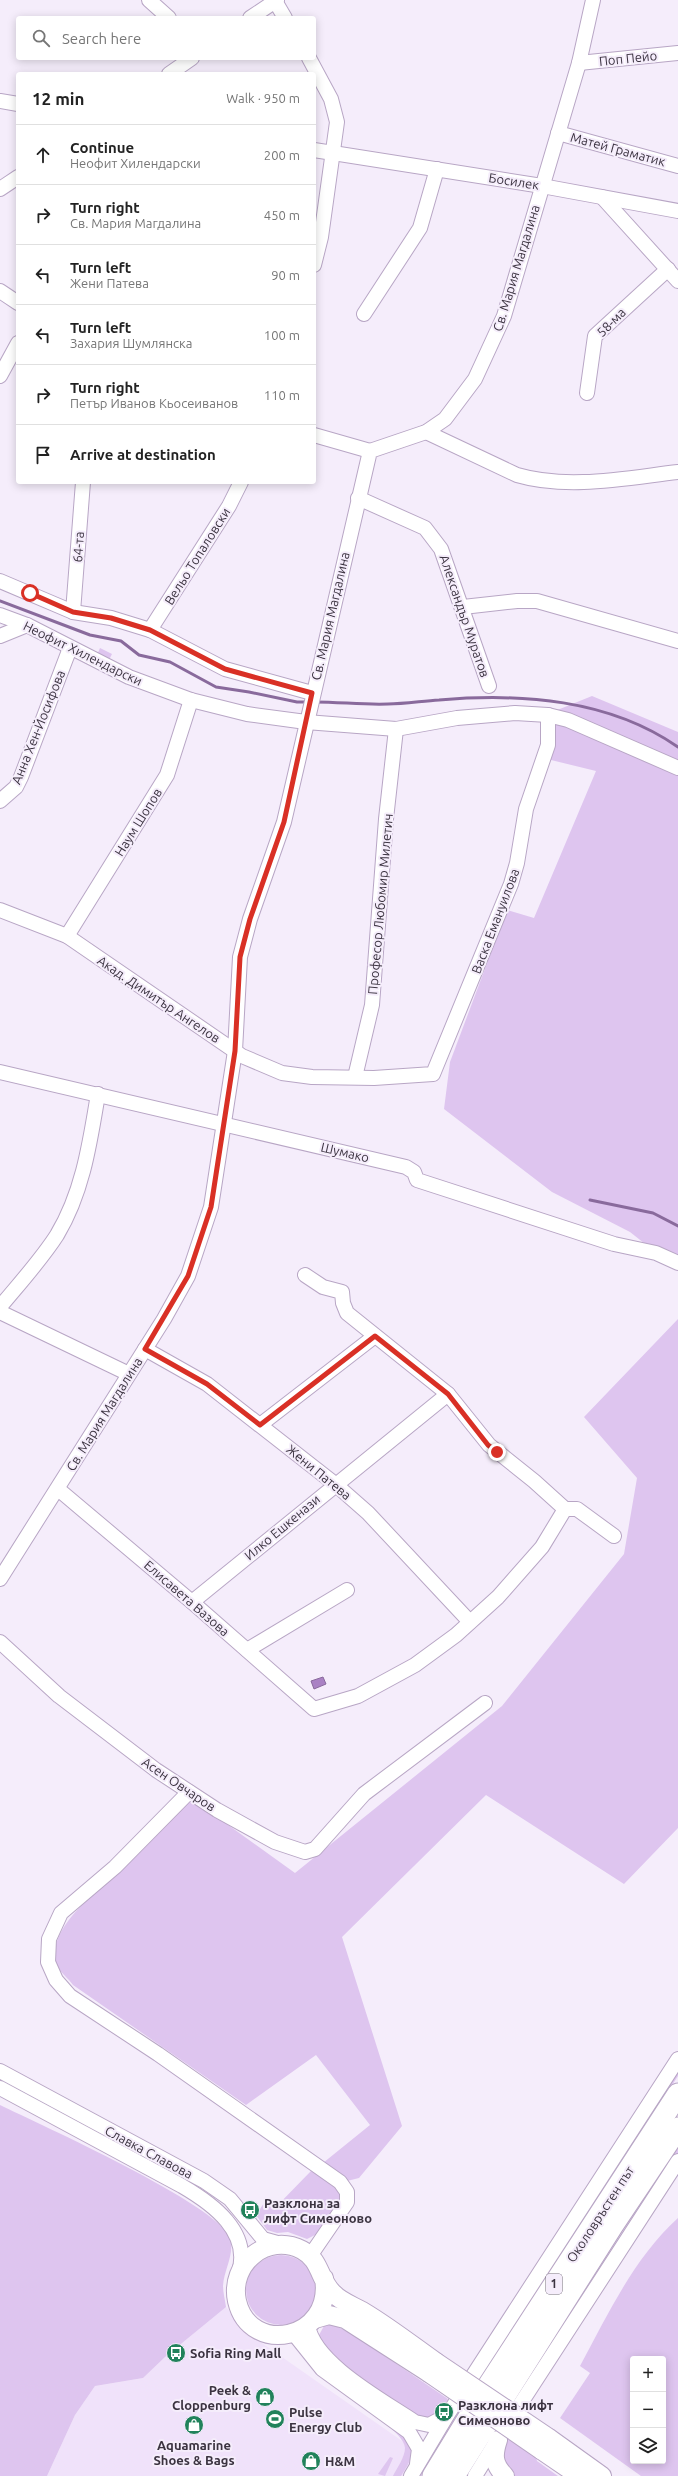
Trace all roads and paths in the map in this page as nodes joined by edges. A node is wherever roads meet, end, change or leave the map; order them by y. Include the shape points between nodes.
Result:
1 (593, 0) edge
2 (276, 1) edge
3 (155, 2) edge
4 (167, 16) edge
5 (253, 16) edge
6 (284, 16) edge
7 (678, 53) edge
8 (189, 60) edge
9 (310, 60) edge
10 (579, 63) junction
11 (172, 72) edge
12 (0, 101) edge
13 (16, 104) edge
14 (558, 133) junction
15 (316, 150) edge
16 (334, 153) junction
17 (678, 166) edge
18 (437, 169) junction
19 (16, 178) edge
20 (542, 186) junction
21 (0, 189) edge
22 (602, 196) junction
23 (678, 211) edge
24 (316, 256) edge
25 (668, 269) junction
26 (678, 281) edge
27 (0, 292) edge
28 (16, 302) edge
29 (364, 314) dead end
30 (16, 347) edge
31 (0, 376) edge
32 (587, 393) dead end
33 (426, 432) junction
34 (316, 436) edge
35 (370, 451) junction
36 (678, 472) edge
37 (83, 484) edge
38 (240, 484) edge
39 (358, 498) junction
40 (0, 581) edge
41 (463, 607) junction
42 (73, 612) junction
43 (0, 615) edge
44 (27, 625) junction
45 (150, 630) junction
46 (0, 636) edge
47 (678, 641) edge
48 (70, 648) junction
49 (489, 686) dead end
50 (312, 693) junction
51 (191, 700) junction
52 (548, 715) junction
53 (306, 722) junction
54 (396, 729) junction
55 (678, 768) edge
56 (0, 801) edge
57 (0, 910) edge
58 (67, 936) junction
59 (235, 1051) junction
60 (0, 1072) edge
61 (433, 1074) joint
62 (355, 1077) junction
63 (98, 1094) junction
64 (225, 1125) junction
65 (678, 1263) edge
66 (304, 1275) dead end
67 (0, 1307) edge
68 (0, 1312) edge
69 (375, 1336) junction
70 (145, 1349) junction
71 (129, 1374) junction
72 (448, 1394) junction
73 (260, 1425) junction
74 (335, 1484) junction
75 (58, 1489) junction
76 (565, 1510) junction
77 (614, 1536) dead end
78 (0, 1579) edge
79 (347, 1590) dead end
80 (192, 1602) junction
81 (470, 1622) junction
82 (0, 1642) edge
83 (247, 1650) junction
84 (485, 1703) dead end
85 (189, 1792) junction
86 (678, 2059) edge
87 (0, 2071) edge
88 (0, 2088) edge
89 (678, 2094) edge
90 (678, 2128) edge
91 (678, 2161) edge
92 (286, 2245) junction
93 (310, 2256) junction
94 (238, 2276) junction
95 (324, 2278) junction
96 (306, 2326) junction
97 (433, 2367) junction
98 (448, 2414) junction
99 (498, 2440) junction
100 (545, 2444) junction
101 (420, 2473) edge
102 (454, 2476) edge
103 (475, 2476) edge
104 (505, 2476) edge
105 (579, 2476) edge
106 (602, 2476) edge

1 - 10 street, Св. Мария Магдалина
2 - 5 street
2 - 6 street
3 - 4 street
7 - 10 street, Поп Пейо
8 - 11 street
9 - 16 street via 331,99 337,122
10 - 14 street, Св. Мария Магдалина
12 - 13 street
14 - 17 street, Матей Граматик
14 - 20 street, Св. Мария Магдалина
15 - 16 street, Босилек
16 - 18 street, Босилек
16 - 24 street
18 - 20 street, Босилек
18 - 29 street via 420,228
19 - 21 street
20 - 22 street, Босилек
20 - 33 street, Св. Мария Магдалина via 504,316 475,380 445,419
22 - 23 street, Босилек
22 - 25 street
25 - 26 street
25 - 32 street, 58-ма via 594,336
27 - 28 street
30 - 31 street
33 - 35 street, Св. Мария Магдалина
33 - 36 street via 533,480 565,483
34 - 35 street
35 - 39 street, Св. Мария Магдалина
37 - 42 street, 64-та
38 - 45 street, Вельо Топаловски via 229,506
39 - 41 street, Александър Муратов via 425,528 441,549
39 - 50 street, Св. Мария Магдалина
40 - 42 street
41 - 47 street via 537,601
41 - 49 street, Александър Муратов
42 - 45 street via 111,618
43 - 44 street, Неофит Хилендарски
44 - 46 street
44 - 48 street, Неофит Хилендарски
45 - 50 street via 225,669
48 - 51 street, Неофит Хилендарски via 129,677
48 - 56 street, Анна Хен-Йосифова via 16,788
50 - 53 street, Св. Мария Магдалина
51 - 53 street, Неофит Хилендарски via 247,714
51 - 58 street, Наум Шопов via 167,775
52 - 54 street, Неофит Хилендарски via 515,713 457,718
52 - 55 street, Неофит Хилендарски via 568,720
52 - 61 street, Васка Емануилова via 548,745 526,809 511,884
53 - 54 street, Неофит Хилендарски
53 - 59 street, Св. Мария Магдалина via 284,822 250,919 240,957
54 - 62 street, Професор Любомир Милетич via 386,819 372,1005
57 - 58 street, Акад. Димитър Ангелов
58 - 59 street, Акад. Димитър Ангелов
59 - 62 street, Акад. Димитър Ангелов via 282,1073 312,1077
59 - 64 street, Св. Мария Магдалина
60 - 63 street, Шумако
61 - 62 street, Акад. Димитър Ангелов
63 - 64 street, Шумако
63 - 67 street via 87,1158 74,1199 57,1235
64 - 65 street, Шумако via 406,1167 414,1172 417,1180 614,1244 662,1255
64 - 70 street, Св. Мария Магдалина via 211,1207 188,1276
66 - 69 street via 323,1287 342,1292 342,1303 347,1313
68 - 71 street
69 - 72 street
69 - 73 street
70 - 71 street, Св. Мария Магдалина
70 - 73 street, Жени Патева via 207,1384
71 - 75 street, Св. Мария Магдалина
72 - 74 street, Илко Ешкенази
72 - 76 street via 488,1445 534,1481
73 - 74 street, Жени Патева
74 - 80 street, Илко Ешкенази
74 - 81 street, Жени Патева via 368,1513
75 - 78 street, Св. Мария Магдалина
75 - 80 street, Елисавета Вазова
76 - 77 street via 577,1508
76 - 81 street via 542,1548 498,1597
79 - 83 street
80 - 83 street, Елисавета Вазова
81 - 83 street, Елисавета Вазова via 415,1665 358,1696 314,1710
82 - 85 street, Асен Овчаров via 59,1696
84 - 85 street, Асен Овчаров via 364,1794 315,1849 305,1852 275,1842
85 - 93 street via 115,1867 61,1913 49,1938 48,1962 56,1980 70,1996 158,2054 340,2182 347,2192 347,2202
86 - 98 street
87 - 92 street, Славка Славова via 204,2181 230,2199 263,2239
88 - 94 street, Славка Славова via 209,2203 230,2225 241,2244 242,2263
89 - 101 highway, Околовръстен път / 1 via 488,2386
90 - 102 highway, Околовръстен път / 1 via 613,2225
91 - 99 street
92 - 93 main road via 302,2250
92 - 94 main road via 268,2247 253,2255 241,2268
93 - 95 main road
94 - 96 main road via 238,2302 246,2318 253,2325 267,2333 285,2336
95 - 96 main road via 323,2304
95 - 97 main road via 332,2293 364,2312
96 - 97 main road via 329,2315 345,2319
96 - 98 street via 314,2344 328,2361 415,2422 428,2425
96 - 101 street via 322,2369 409,2432 419,2449
97 - 100 main road, bridge
98 - 101 street
99 - 103 street
99 - 104 main road via 495,2464
100 - 105 main road
100 - 106 main road

